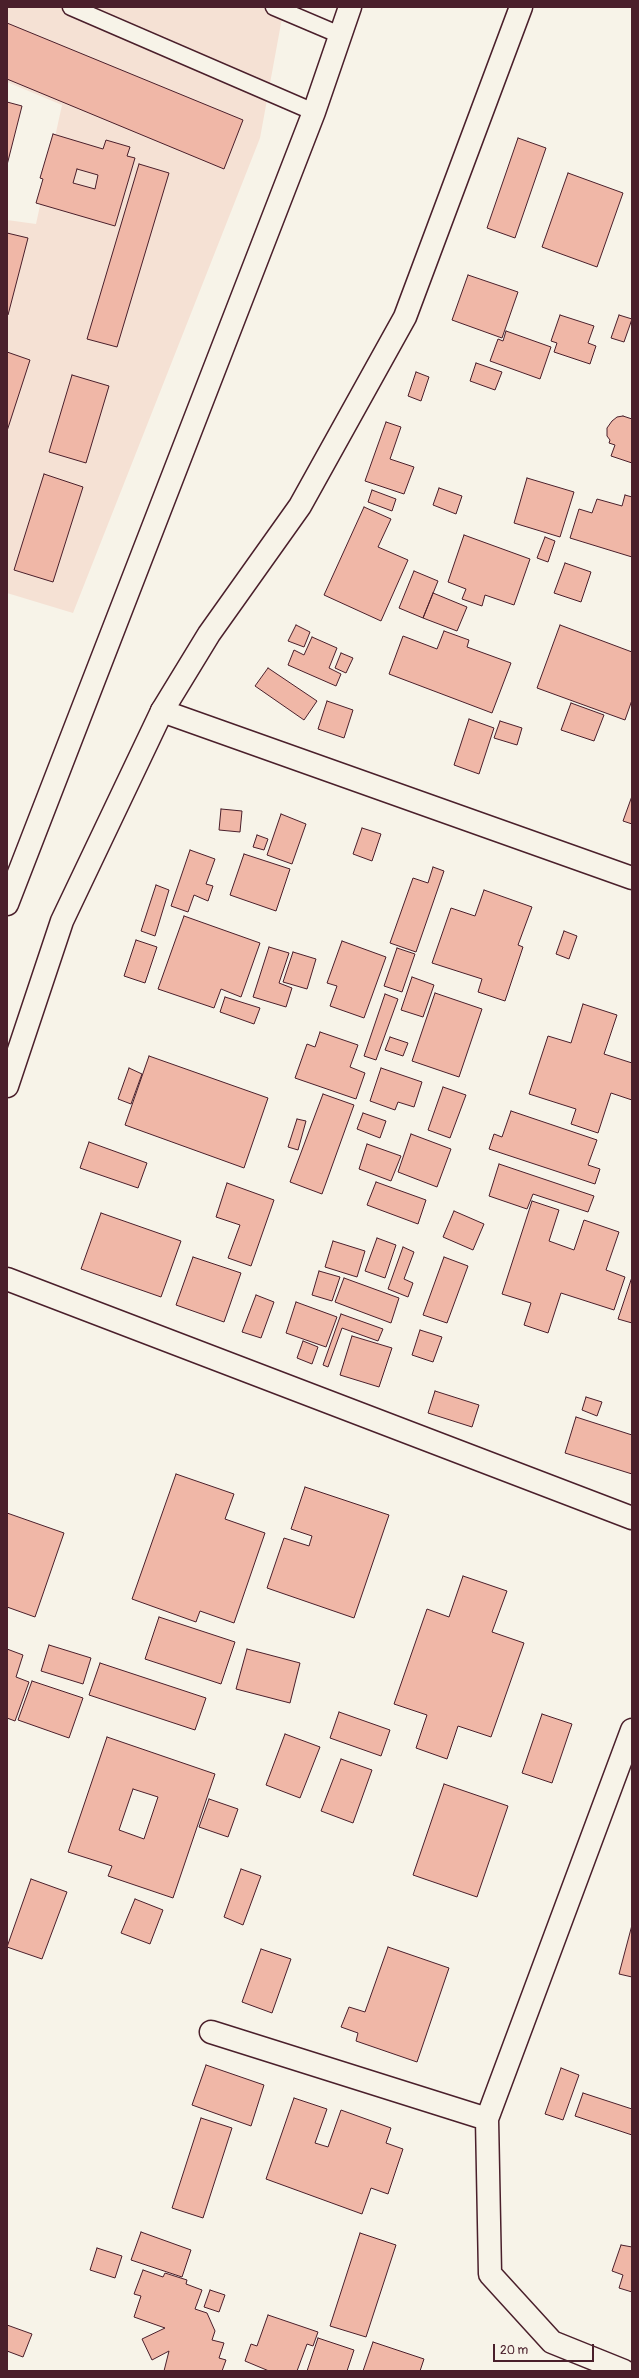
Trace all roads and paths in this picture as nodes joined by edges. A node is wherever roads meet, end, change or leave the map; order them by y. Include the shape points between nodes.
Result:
1 (71, 7) edge
2 (274, 7) edge
3 (350, 7) edge
4 (521, 7) edge
5 (340, 35) junction
6 (314, 112) junction
7 (162, 712) junction
8 (632, 878) edge
9 (7, 904) edge
10 (7, 1086) edge
11 (7, 1279) edge
12 (632, 1518) edge
13 (632, 1730) edge
14 (211, 2032) dead end
15 (487, 2119) junction
16 (624, 2371) edge

1 - 6 lane
2 - 5 lane
3 - 5 street
4 - 7 street via 405,317 300,506 209,634
5 - 6 street
6 - 9 street
7 - 8 street
7 - 10 street via 62,921
11 - 12 street
13 - 15 street
14 - 15 street
15 - 16 street via 490,2274 552,2342

